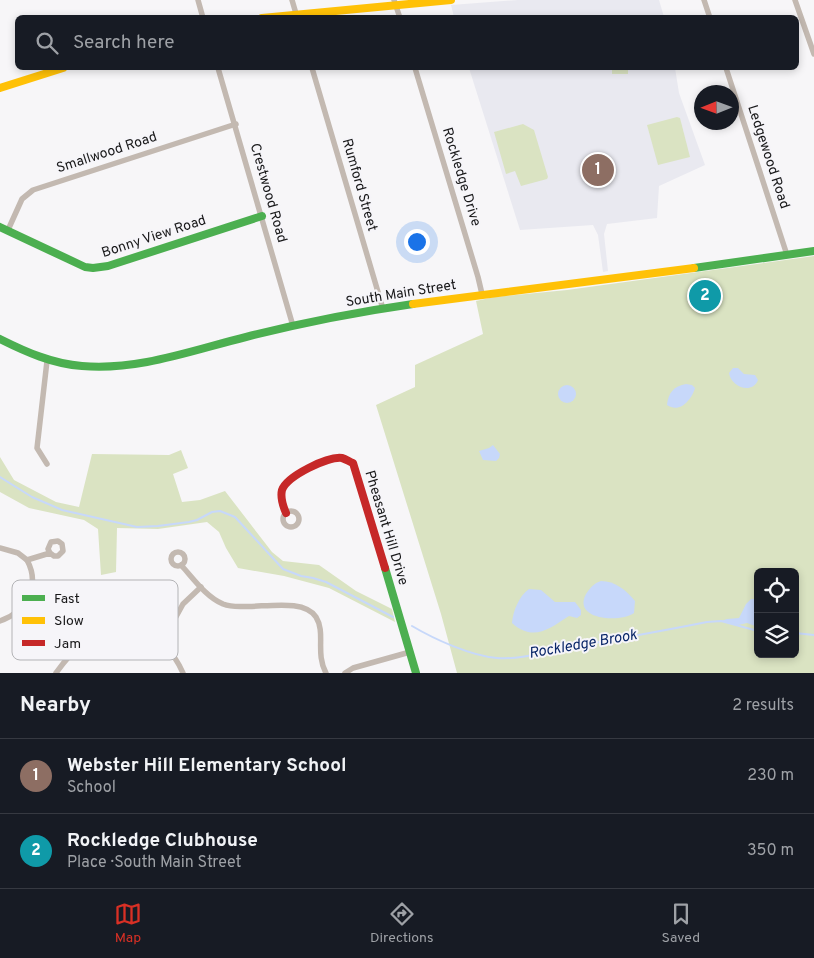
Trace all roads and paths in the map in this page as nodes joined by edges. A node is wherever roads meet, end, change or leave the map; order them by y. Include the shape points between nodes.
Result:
1 (198, 0) edge
2 (292, 0) edge
3 (451, 0) edge
4 (704, 0) edge
5 (795, 0) edge
6 (395, 3) edge
7 (202, 15) edge
8 (296, 15) edge
9 (304, 15) edge
10 (399, 15) edge
11 (709, 15) edge
12 (814, 54) edge
13 (57, 70) edge
14 (219, 70) edge
15 (313, 70) edge
16 (416, 70) edge
17 (727, 70) edge
18 (0, 88) edge
19 (236, 124) junction
20 (262, 216) junction
21 (4, 229) edge
22 (814, 251) edge
23 (787, 255) junction
24 (482, 294) junction
25 (383, 309) junction
26 (293, 326) junction
27 (0, 339) edge
28 (47, 360) junction
29 (46, 464) dead end
30 (286, 513) dead end
31 (0, 548) edge
32 (50, 553) dead end
33 (27, 560) junction
34 (181, 565) dead end
35 (33, 580) edge
36 (201, 587) junction
37 (178, 613) edge
38 (12, 616) edge
39 (0, 621) edge
40 (410, 652) junction
41 (67, 660) edge
42 (176, 660) edge
43 (56, 673) edge
44 (184, 673) edge
45 (326, 673) edge
46 (345, 673) edge
47 (416, 673) edge

1 - 7 street
2 - 8 street
3 - 6 street
4 - 11 street
5 - 12 street
6 - 9 street
6 - 10 street
13 - 18 street
14 - 19 street, Crestwood Road
15 - 25 street, Rumford Street
16 - 24 street, Rockledge Drive
17 - 23 street, Ledgewood Road
19 - 20 street, Crestwood Road
19 - 21 street, Smallwood Road via 33,190 22,199
20 - 21 street, Bonny View Road via 98,268 80,265
20 - 26 street, Crestwood Road
22 - 23 street, South Main Street
23 - 24 street, South Main Street
24 - 25 street, South Main Street
25 - 26 street, South Main Street
26 - 28 street, South Main Street via 143,362 94,367
27 - 28 street, South Main Street
28 - 29 street via 37,448
30 - 40 street, Pheasant Hill Drive via 282,493 293,475 335,459 353,463
31 - 33 street via 18,553
32 - 33 street
33 - 35 street
34 - 36 street
36 - 37 street
36 - 45 street via 230,606 294,606 309,610 320,627 320,654
38 - 39 street
40 - 46 street
40 - 47 street, Pheasant Hill Drive
41 - 43 street
42 - 44 street

